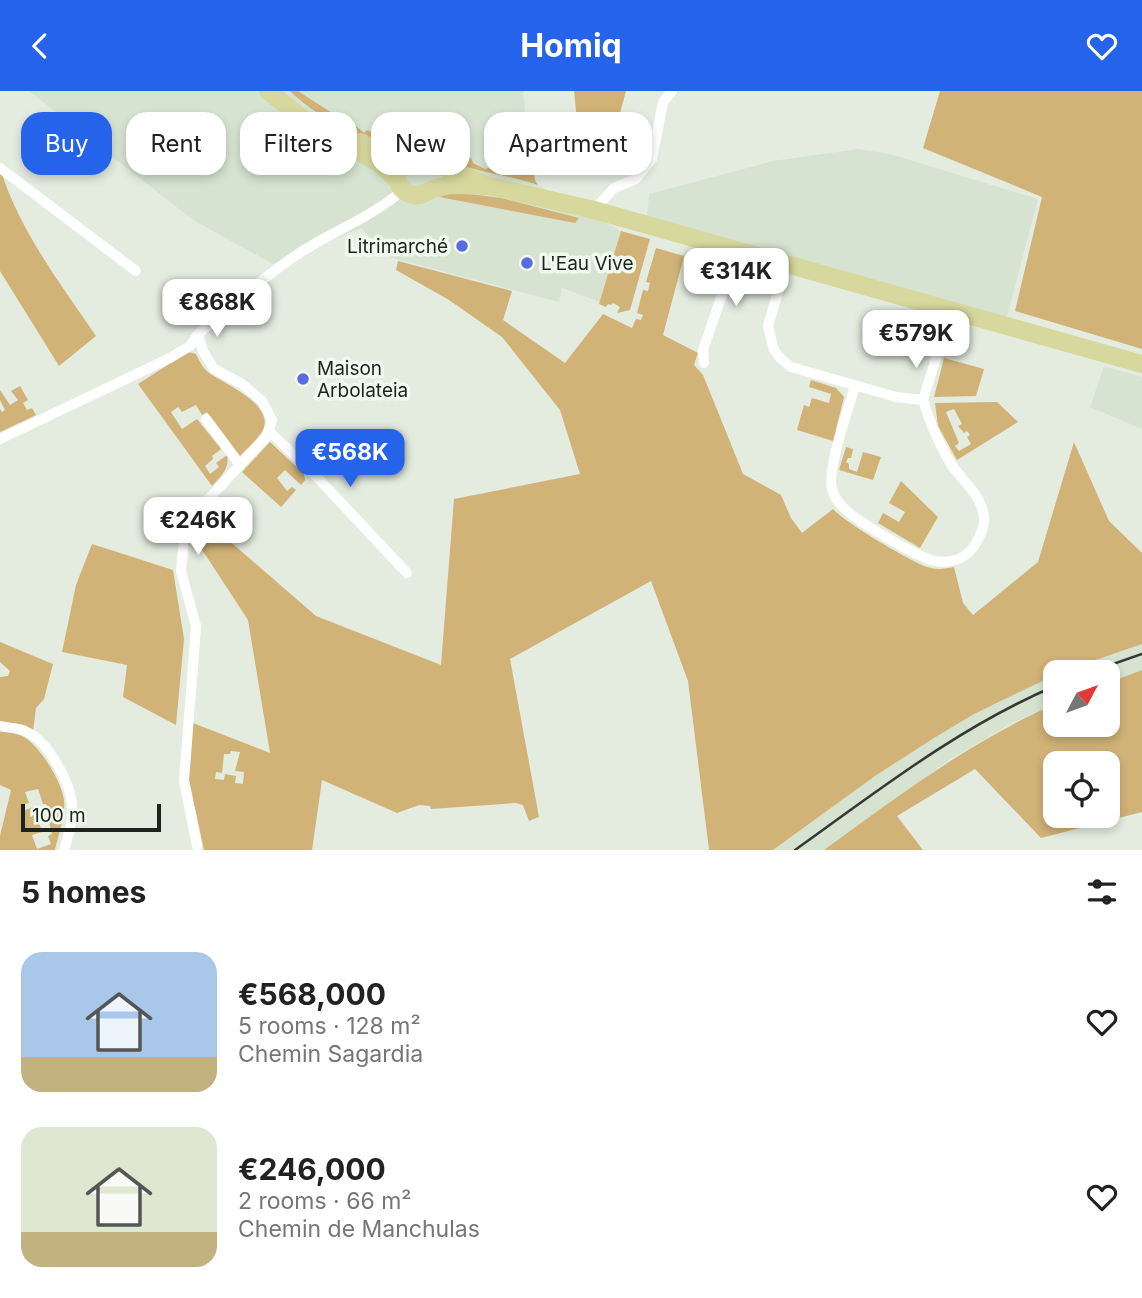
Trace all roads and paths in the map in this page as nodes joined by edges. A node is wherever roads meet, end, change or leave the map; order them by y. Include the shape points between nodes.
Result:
1 (278, 91) edge
2 (672, 91) edge
3 (371, 147) edge
4 (0, 168) edge
5 (399, 175) edge
6 (438, 175) edge
7 (462, 175) edge
8 (400, 185) junction
9 (489, 186) junction
10 (432, 189) junction
11 (594, 211) junction
12 (737, 251) junction
13 (786, 265) junction
14 (136, 271) dead end
15 (951, 311) junction
16 (198, 334) junction
17 (704, 363) dead end
18 (1142, 365) edge
19 (855, 385) junction
20 (923, 400) junction
21 (206, 419) dead end
22 (269, 431) junction
23 (0, 439) edge
24 (240, 465) junction
25 (407, 573) dead end
26 (0, 726) edge
27 (197, 846) dead end
28 (64, 850) edge

1 - 3 main road via 348,137
1 - 8 main road via 306,120 380,165
2 - 11 street via 663,102 652,159 636,179 614,188
4 - 14 street
5 - 8 main road
6 - 10 main road
7 - 9 main road
8 - 10 main road via 418,195
8 - 16 street via 364,218 279,267
9 - 10 main road
9 - 11 main road
11 - 12 main road
12 - 13 main road
12 - 17 street via 703,350
13 - 15 main road
13 - 19 street via 768,326 774,350 792,367
15 - 18 main road
15 - 20 street
16 - 22 street via 214,369 262,401 272,420
16 - 23 street via 190,347 170,358
19 - 20 street
19 - 20 street via 831,486 838,501 914,553 936,561 960,559 981,534 981,504 941,448
21 - 24 street
22 - 24 street
22 - 25 street
24 - 27 street via 201,507 184,539 181,571 197,626 184,781
26 - 28 street via 27,732 52,756 70,791 72,808

